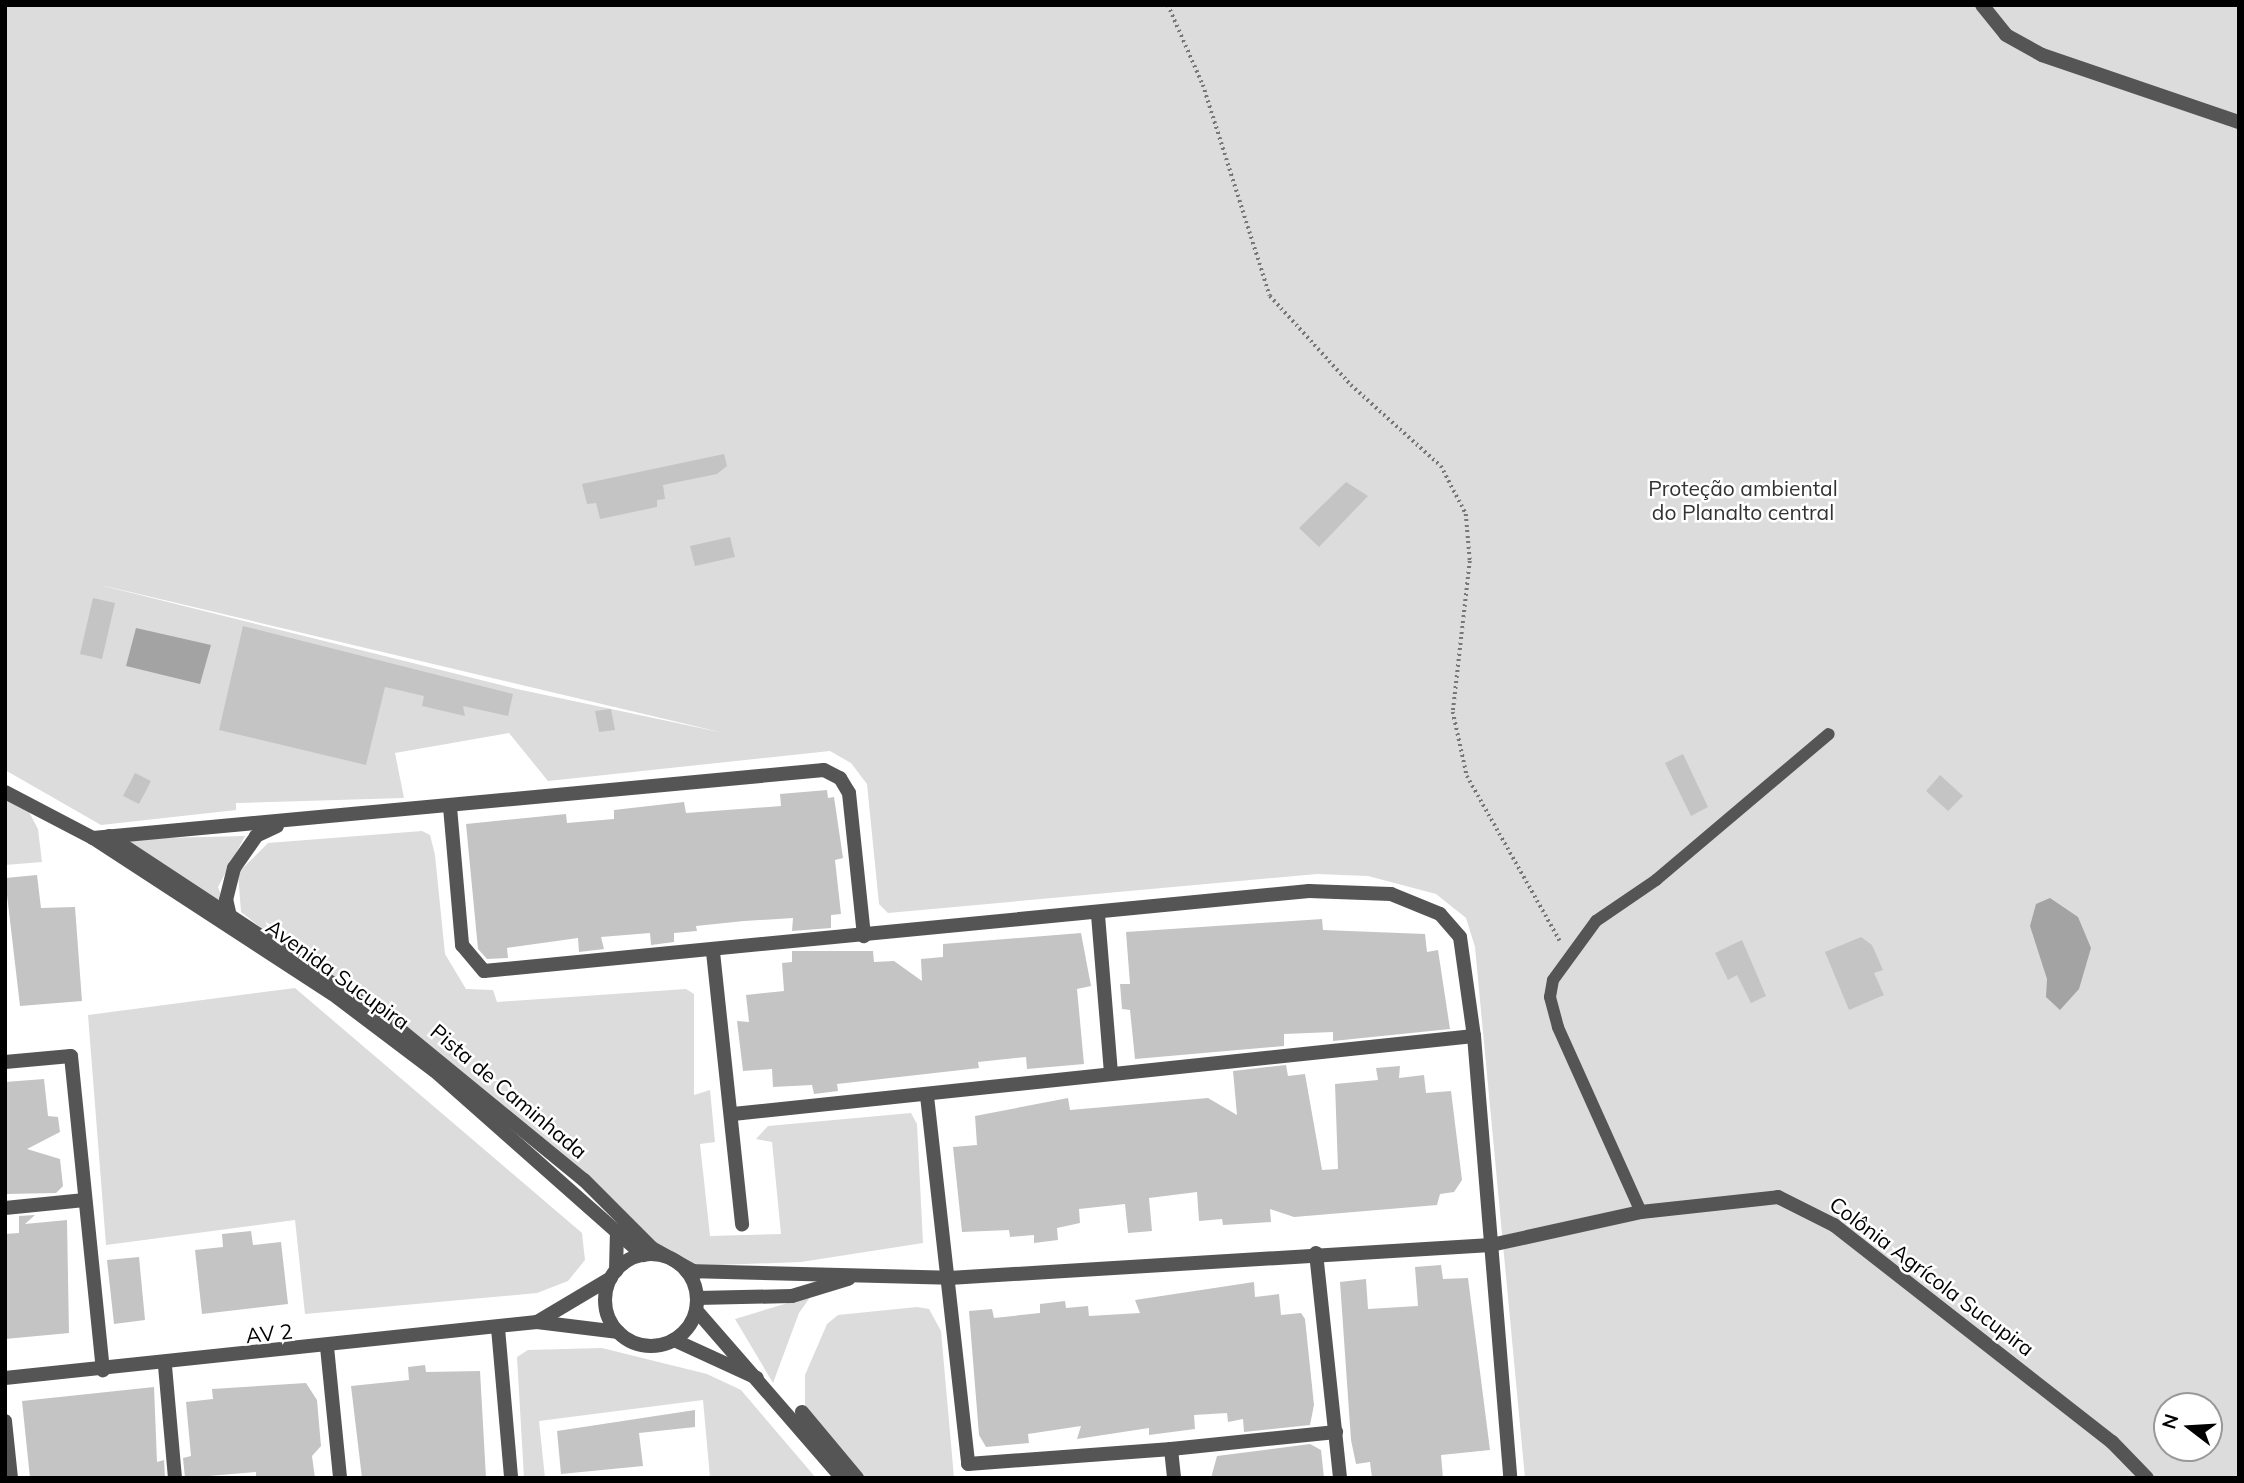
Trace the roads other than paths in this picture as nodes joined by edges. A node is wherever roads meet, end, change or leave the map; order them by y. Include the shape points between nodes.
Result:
1 (1982, 5) edge
2 (2239, 122) edge
3 (1829, 734) dead end
4 (5, 792) edge
5 (450, 807) junction
6 (288, 821) junction
7 (109, 836) junction
8 (93, 838) junction
9 (228, 909) junction
10 (1098, 915) junction
11 (232, 925) junction
12 (864, 936) junction
13 (713, 952) junction
14 (1474, 1036) junction
15 (5, 1062) edge
16 (1111, 1073) junction
17 (927, 1096) junction
18 (733, 1114) junction
19 (85, 1200) junction
20 (5, 1208) edge
21 (1642, 1212) junction
22 (742, 1224) dead end
23 (617, 1231) junction
24 (1491, 1245) junction
25 (1316, 1253) junction
26 (643, 1255) junction
27 (692, 1272) junction
28 (614, 1275) junction
29 (849, 1278) junction
30 (948, 1278) junction
31 (697, 1304) junction
32 (537, 1322) junction
33 (498, 1328) junction
34 (618, 1332) junction
35 (674, 1340) junction
36 (327, 1347) junction
37 (165, 1366) junction
38 (103, 1370) junction
39 (5, 1378) edge
40 (764, 1381) junction
41 (802, 1412) dead end
42 (5, 1421) edge
43 (1336, 1432) junction
44 (1171, 1449) junction
45 (11, 1478) edge
46 (175, 1478) edge
47 (340, 1478) edge
48 (510, 1478) edge
49 (842, 1478) edge
50 (857, 1478) edge
51 (1174, 1478) edge
52 (1340, 1478) edge
53 (1510, 1478) edge
54 (2147, 1478) edge

1 - 2 street via 2006,35 2042,55
3 - 21 lane via 1656,880 1626,895 1568,955 1553,980 1552,1008
4 - 8 street, Avenida Sucupira
5 - 6 street
5 - 12 street via 824,770 840,778 849,793
5 - 13 street via 462,945 474,966 502,972
6 - 7 street
6 - 9 street via 256,836 240,856 228,885
7 - 8 street
7 - 9 street, Pista de Caminhada
8 - 11 street, Avenida Sucupira
9 - 11 street
9 - 27 street, Pista de Caminhada via 459,1074 652,1248
10 - 12 street
10 - 14 street via 1309,891 1391,894 1440,914 1456,930
10 - 16 street
11 - 23 street, Avenida Sucupira via 435,1071
12 - 13 street
13 - 18 street
14 - 16 street
14 - 24 street
15 - 19 street via 71,1055
16 - 17 street
17 - 18 street
17 - 30 street
18 - 22 street
19 - 20 street
19 - 38 street
21 - 24 street, Colônia Agrícola Sucupira
21 - 54 street, Colônia Agrícola Sucupira via 1741,1198 1778,1197 1804,1205 2112,1442
23 - 26 street, Avenida Sucupira
23 - 28 street
24 - 25 street, Colônia Agrícola Sucupira
24 - 53 street
25 - 30 street, Colônia Agrícola Sucupira
25 - 43 street
26 - 27 street via 666,1257
26 - 28 street
27 - 29 street, Colônia Agrícola Sucupira
27 - 31 street
28 - 32 street, AV 2
28 - 34 street via 606,1306
29 - 30 street, Colônia Agrícola Sucupira
29 - 31 street via 792,1296
30 - 44 street via 968,1464
31 - 35 street
31 - 40 street
32 - 33 street, AV 2
32 - 34 street, AV 2
33 - 36 street, AV 2
33 - 48 street
34 - 35 street via 645,1346
35 - 40 street
36 - 37 street, AV 2
36 - 47 street
37 - 38 street, AV 2
37 - 46 street
38 - 39 street, AV 2
40 - 49 street
41 - 50 street
42 - 45 street
43 - 44 street
43 - 52 street
44 - 51 street

